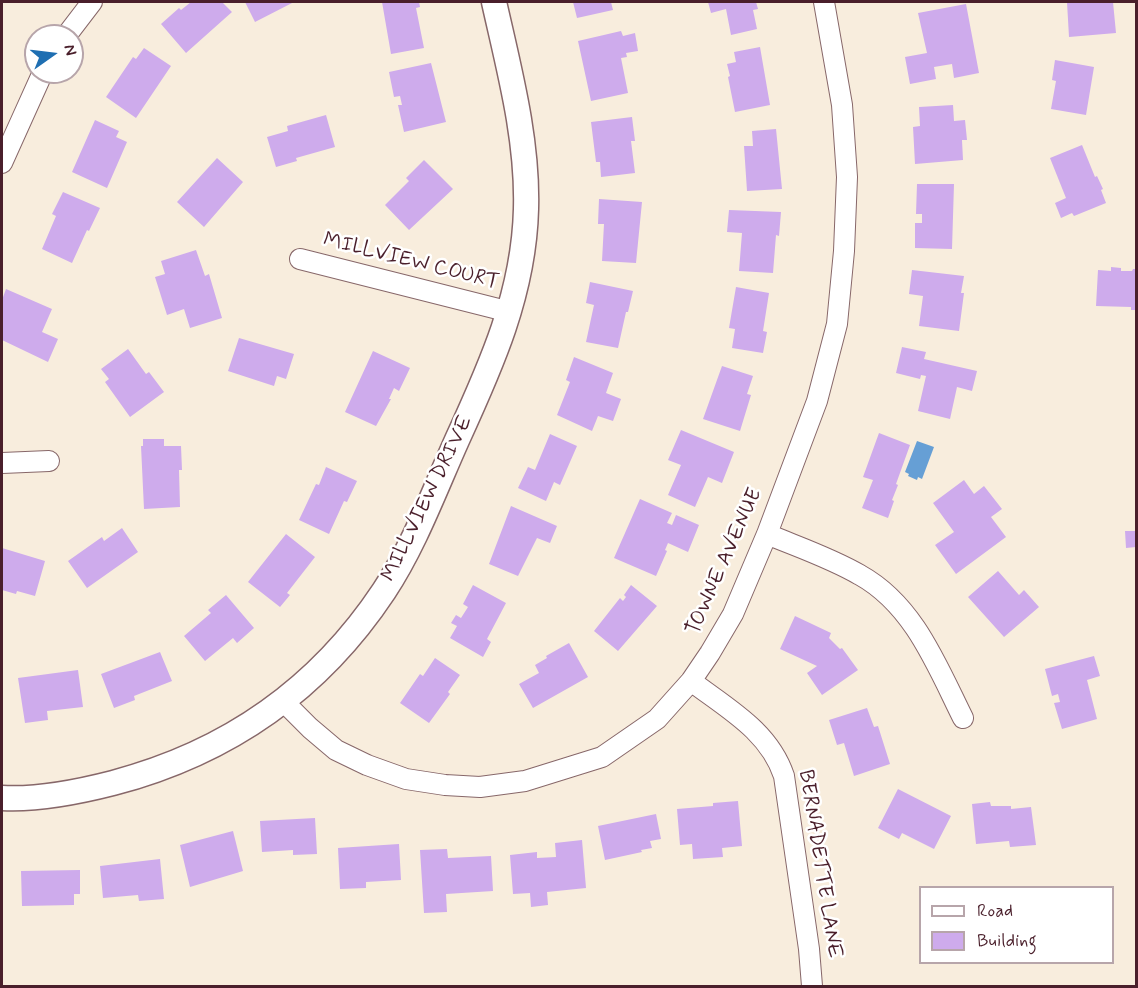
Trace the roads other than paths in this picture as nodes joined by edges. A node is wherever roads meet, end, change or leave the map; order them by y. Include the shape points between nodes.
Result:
1 (92, 2) edge
2 (494, 2) edge
3 (824, 2) edge
4 (75, 24) edge
5 (38, 84) edge
6 (2, 163) edge
7 (300, 259) dead end
8 (510, 312) junction
9 (49, 461) dead end
10 (2, 463) edge
11 (768, 534) junction
12 (691, 681) junction
13 (283, 701) junction
14 (963, 718) dead end
15 (2, 798) edge
16 (812, 987) edge

1 - 4 street
2 - 8 street, MILLVIEW DRIVE via 523,155 521,262
3 - 11 street, TOWNE AVENUE via 842,105 846,177 837,324 818,401
5 - 6 street
7 - 8 street, MILLVIEW COURT
8 - 13 street, MILLVIEW DRIVE via 476,400 385,590 335,652
9 - 10 street
11 - 12 street, TOWNE AVENUE via 732,614
11 - 14 street via 861,575 892,599 920,633
12 - 13 street, TOWNE AVENUE via 657,719 602,757 525,781 480,787 406,779 367,765 336,750
12 - 16 street, BERNADETTE LANE via 760,734 778,760 784,776
13 - 15 street, MILLVIEW DRIVE via 221,742 152,773 83,791

